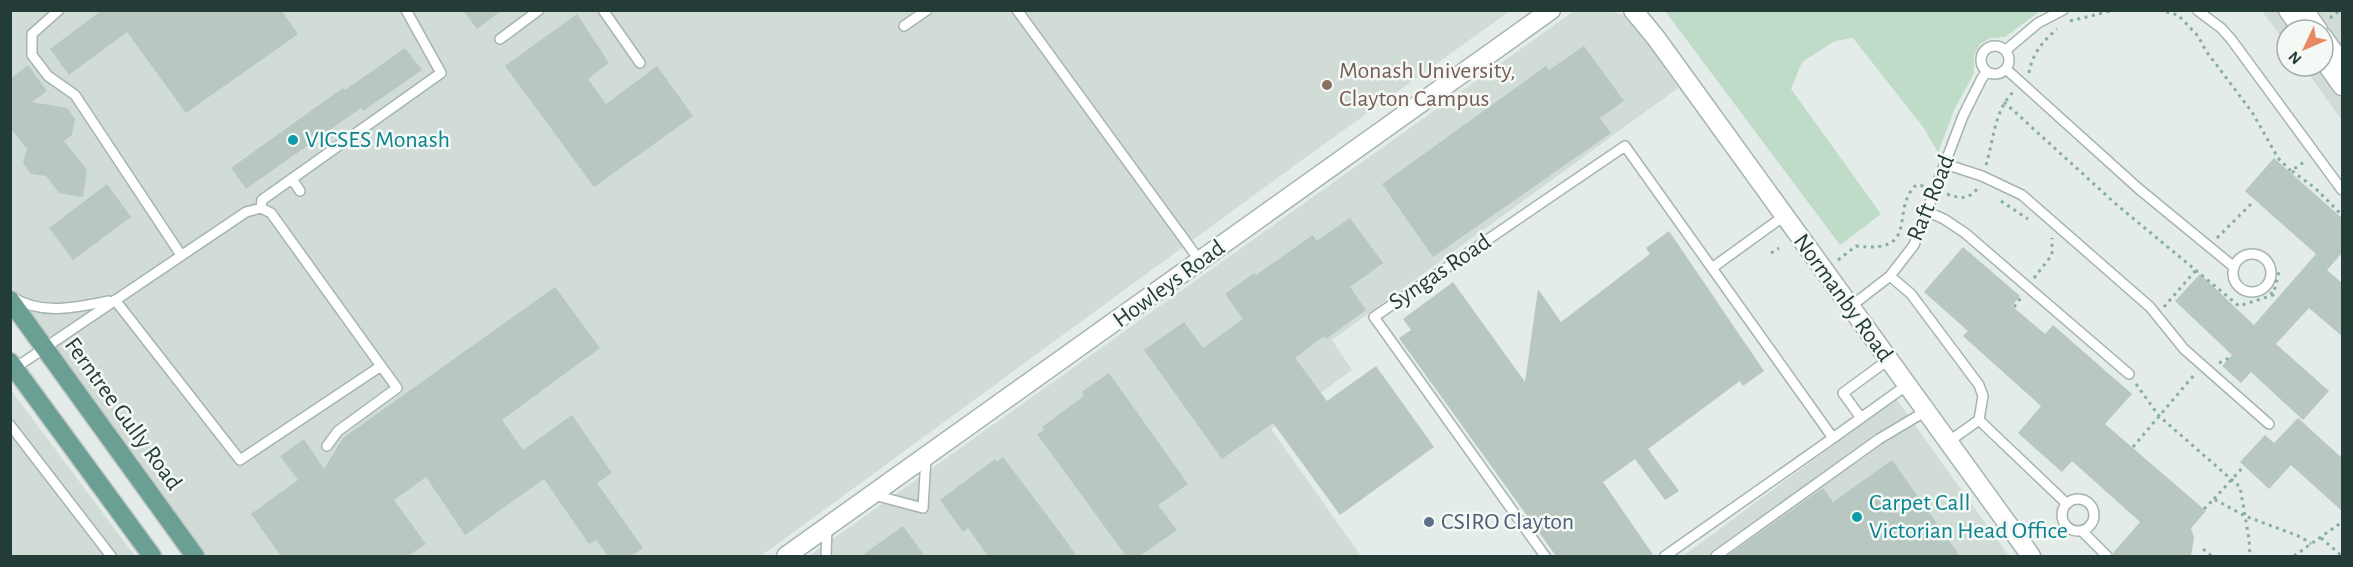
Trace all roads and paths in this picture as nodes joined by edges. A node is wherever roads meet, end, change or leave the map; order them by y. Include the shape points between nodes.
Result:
1 (59, 10) edge
2 (406, 10) edge
3 (539, 10) edge
4 (603, 10) edge
5 (927, 10) edge
6 (1017, 10) edge
7 (1551, 10) edge
8 (1633, 10) edge
9 (1643, 10) edge
10 (2062, 10) edge
11 (2115, 10) edge
12 (2159, 10) edge
13 (2197, 10) edge
14 (2067, 22) dead end
15 (904, 26) dead end
16 (2060, 26) dead end
17 (1656, 38) junction
18 (500, 39) dead end
19 (2006, 50) junction
20 (640, 63) dead end
21 (2006, 69) junction
22 (1987, 72) junction
23 (2022, 83) junction
24 (2004, 102) junction
25 (2316, 154) junction
26 (1945, 164) junction
27 (2291, 171) junction
28 (1982, 176) junction
29 (292, 179) junction
30 (1936, 190) junction
31 (2343, 190) edge
32 (300, 191) dead end
33 (1998, 199) dead end
34 (2253, 202) dead end
35 (261, 208) junction
36 (1928, 212) junction
37 (2343, 215) edge
38 (1784, 216) junction
39 (2035, 224) dead end
40 (2044, 231) dead end
41 (2209, 246) junction
42 (1779, 248) dead end
43 (1771, 253) dead end
44 (181, 255) junction
45 (1200, 261) junction
46 (2234, 267) junction
47 (1712, 268) junction
48 (2280, 268) dead end
49 (2196, 270) junction
50 (1824, 271) junction
51 (1890, 276) junction
52 (2028, 287) junction
53 (2265, 287) junction
54 (2273, 295) junction
55 (10, 298) edge
56 (115, 300) junction
57 (1850, 307) junction
58 (2014, 307) dead end
59 (2157, 315) junction
60 (45, 347) junction
61 (2229, 358) dead end
62 (1888, 360) junction
63 (13, 365) edge
64 (381, 366) junction
65 (2206, 368) junction
66 (2129, 374) joint
67 (1907, 385) junction
68 (1926, 411) junction
69 (2159, 416) junction
70 (1861, 418) junction
71 (1979, 420) junction
72 (2269, 424) dead end
73 (10, 425) edge
74 (1833, 438) junction
75 (1948, 442) junction
76 (327, 446) dead end
77 (2133, 447) dead end
78 (926, 457) junction
79 (2244, 466) dead end
80 (2231, 479) junction
81 (873, 494) junction
82 (2214, 499) junction
83 (2067, 504) junction
84 (2204, 509) dead end
85 (2245, 516) junction
86 (2343, 522) edge
87 (827, 527) junction
88 (2082, 531) junction
89 (2320, 537) junction
90 (2311, 544) junction
91 (2203, 549) dead end
92 (2343, 555) edge
93 (111, 556) edge
94 (152, 556) edge
95 (195, 556) edge
96 (786, 556) edge
97 (825, 556) edge
98 (1545, 556) edge
99 (1665, 556) edge
100 (1716, 556) edge
101 (2031, 556) edge
102 (2107, 556) edge
103 (2212, 556) edge
104 (2250, 556) edge
105 (2294, 556) edge

1 - 44 lane via 32,34 32,55 48,76 75,95
2 - 29 lane via 441,73
3 - 18 lane
4 - 20 lane
5 - 15 lane
6 - 45 lane
7 - 45 street, Howleys Road
8 - 17 street, Normanby Road
9 - 17 street, Normanby Road
10 - 19 lane, Raft Road via 2038,23
11 - 14 path
12 - 27 path via 2178,15 2198,36 2252,112 2278,158
13 - 25 lane via 2231,39
16 - 23 path via 2037,51
17 - 38 street, Normanby Road
19 - 21 lane via 2010,62
19 - 22 lane, Raft Road via 1993,46 1984,50 1981,59
21 - 22 lane via 1995,75
21 - 23 lane
22 - 26 lane, Raft Road via 1973,94
23 - 24 path
23 - 41 lane via 2139,189
24 - 28 path
24 - 49 path via 2117,205
25 - 27 path
25 - 31 lane
26 - 28 lane
26 - 30 lane, Raft Road
27 - 37 path
28 - 30 path via 1977,190 1961,199
28 - 59 lane via 2022,195
29 - 32 lane
29 - 35 lane via 262,200
30 - 36 lane, Raft Road
30 - 50 path via 1916,185 1910,191 1901,230 1887,245 1875,249 1856,246
33 - 39 path
34 - 41 path
35 - 44 lane via 246,212
35 - 64 lane via 271,213
36 - 51 lane, Raft Road via 1914,245
36 - 52 lane via 1965,233
38 - 47 lane
38 - 50 street, Normanby Road
40 - 52 path via 2053,238 2052,255
41 - 46 lane
42 - 43 path
44 - 56 lane
45 - 78 street, Howleys Road
46 - 53 lane via 2233,279 2241,290 2253,292
46 - 53 lane via 2248,254 2263,258 2270,268
47 - 74 lane, Syngas Road
47 - 98 lane, Syngas Road via 1625,146 1374,317
48 - 54 path
49 - 54 path via 2239,306
49 - 59 path
50 - 57 street, Normanby Road
51 - 57 lane, Raft Road
51 - 71 lane via 1911,294 1979,385 1983,396
52 - 58 path
52 - 66 lane
53 - 54 path
55 - 56 lane via 40,309
55 - 60 main road, Ferntree Gully Road
56 - 60 lane
56 - 64 lane via 240,460
57 - 62 street, Normanby Road
59 - 65 lane via 2184,349
60 - 63 lane
60 - 95 main road, Ferntree Gully Road
61 - 65 path
62 - 67 street, Normanby Road
62 - 70 lane via 1843,393
63 - 94 main road
64 - 76 lane via 397,388 338,431
65 - 69 path
65 - 72 lane
66 - 69 path
67 - 68 street, Normanby Road
67 - 70 lane
68 - 75 street, Normanby Road
68 - 100 lane via 1879,439
69 - 77 path
69 - 80 path
70 - 74 lane
71 - 75 lane
71 - 83 lane
73 - 93 lane
74 - 99 lane
75 - 101 street, Normanby Road
78 - 81 street, Howleys Road
78 - 81 lane via 923,508
79 - 80 path
80 - 82 path
80 - 85 path via 2240,488
81 - 87 street, Howleys Road
82 - 84 path
82 - 85 path
83 - 88 lane via 2062,512 2064,522 2072,530
83 - 88 lane via 2082,500 2091,506 2094,517
85 - 90 path
85 - 104 path
86 - 89 path
87 - 96 street, Howleys Road
87 - 97 lane
88 - 102 lane
89 - 90 path
89 - 92 path
90 - 105 path
91 - 103 path

